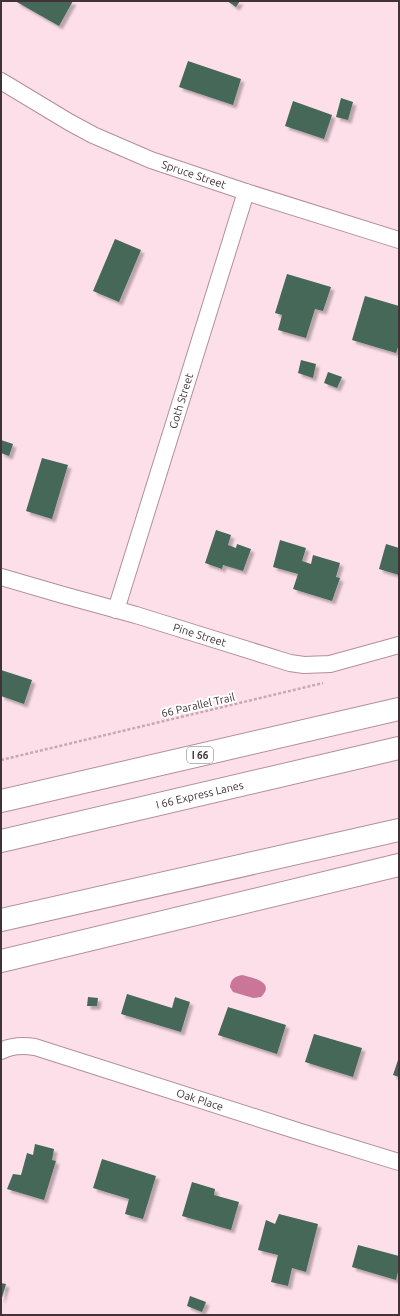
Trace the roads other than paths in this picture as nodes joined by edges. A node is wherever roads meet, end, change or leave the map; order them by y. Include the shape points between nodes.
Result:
1 (1, 81) edge
2 (246, 192) junction
3 (399, 240) edge
4 (1, 577) edge
5 (116, 610) junction
6 (399, 645) edge
7 (399, 709) edge
8 (399, 748) edge
9 (1, 800) edge
10 (399, 830) edge
11 (1, 841) edge
12 (399, 866) edge
13 (1, 920) edge
14 (1, 961) edge
15 (1, 1051) edge
16 (399, 1162) edge

1 - 2 street, Spruce Street via 93,135 151,160
2 - 3 street, Spruce Street
2 - 5 street, Goth Street
4 - 5 street, Pine Street
5 - 6 street, Pine Street via 290,663 304,665 330,664
7 - 9 highway, I 66
8 - 11 highway, I 66 Express Lanes
10 - 13 highway
12 - 14 highway
15 - 16 street, Oak Place via 22,1045 35,1047

